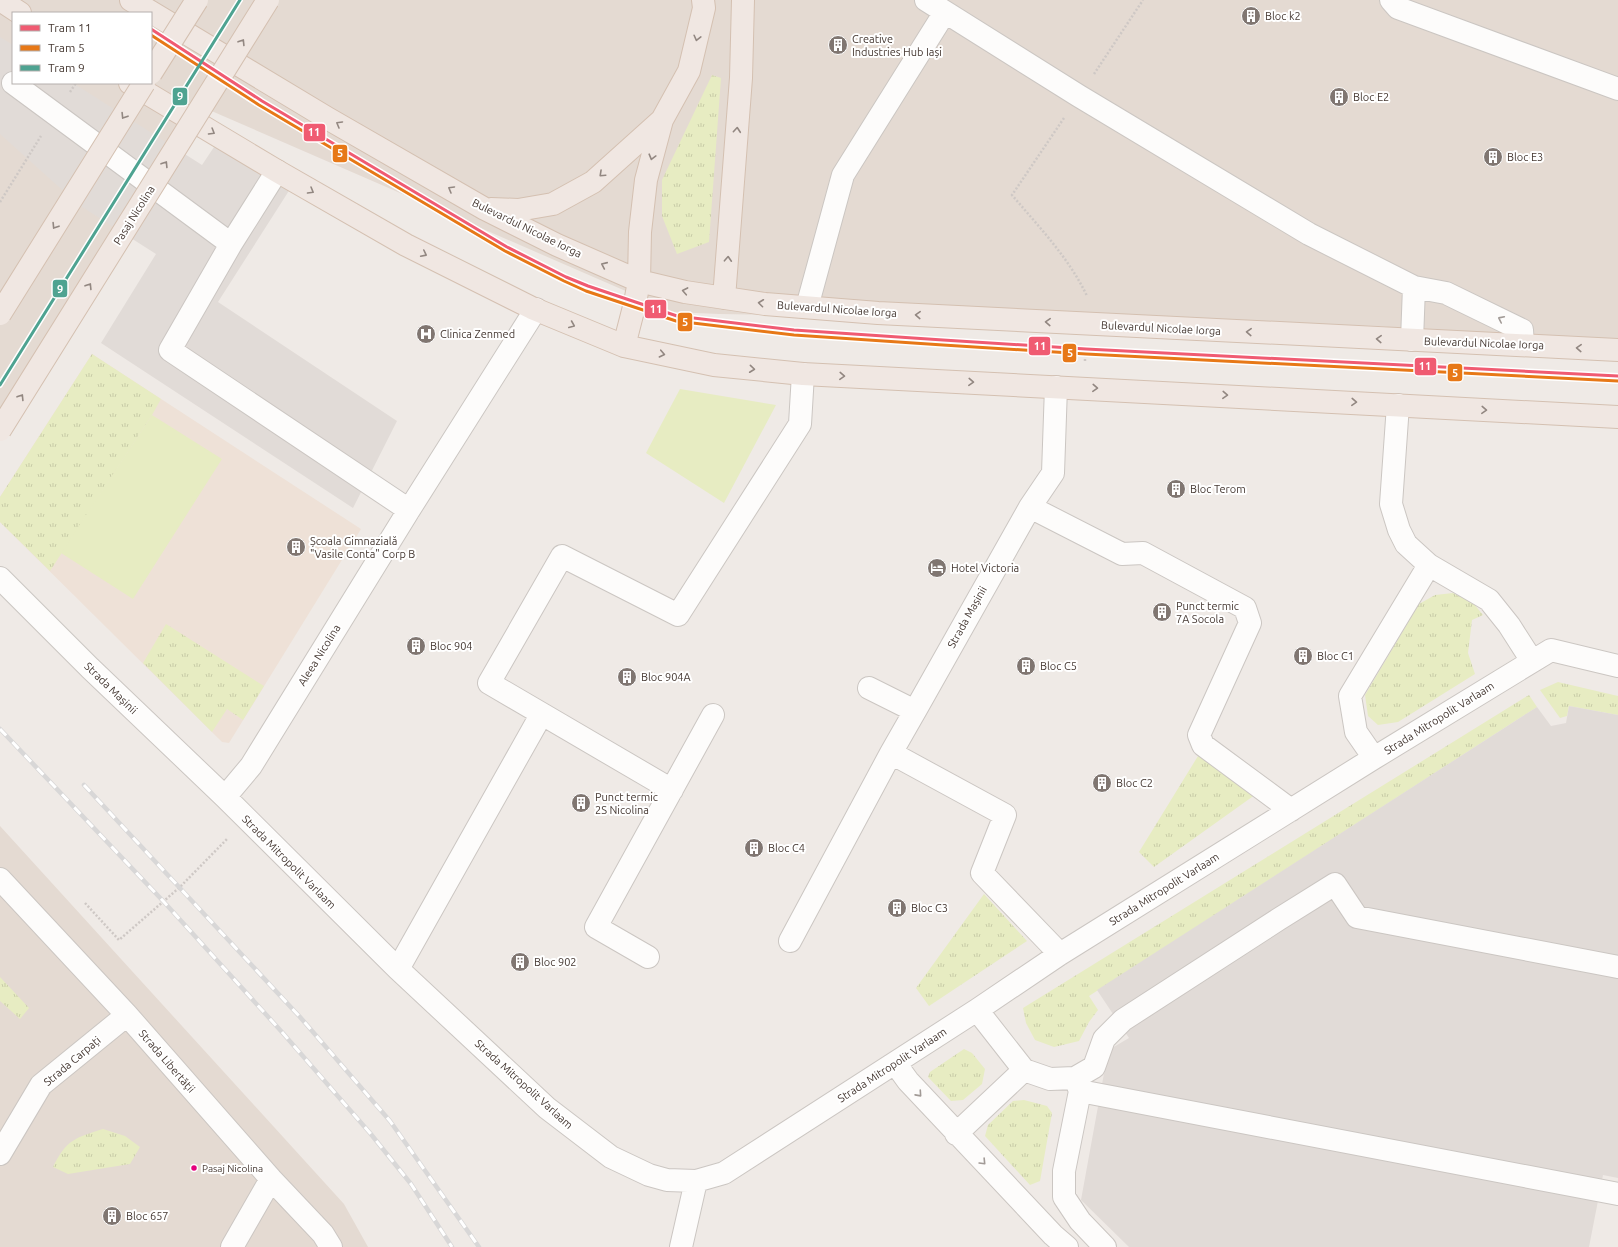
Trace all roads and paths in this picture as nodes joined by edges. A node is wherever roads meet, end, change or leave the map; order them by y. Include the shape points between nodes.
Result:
1 (0, 0) edge
2 (131, 0) edge
3 (197, 0) edge
4 (268, 0) edge
5 (703, 0) edge
6 (743, 0) edge
7 (926, 0) edge
8 (1143, 0) edge
9 (1391, 0) edge
10 (18, 12) edge
11 (151, 12) edge
12 (945, 12) junction
13 (152, 13) edge
14 (152, 71) edge
15 (0, 74) edge
16 (12, 82) edge
17 (14, 84) edge
18 (75, 84) edge
19 (132, 84) edge
20 (143, 84) edge
21 (1618, 89) edge
22 (1079, 96) junction
23 (56, 114) junction
24 (662, 120) junction
25 (277, 171) junction
26 (0, 202) edge
27 (485, 209) junction
28 (232, 244) junction
29 (639, 281) junction
30 (1414, 286) junction
31 (724, 298) junction
32 (807, 307) junction
33 (536, 309) junction
34 (0, 314) edge
35 (1087, 324) junction
36 (1412, 340) junction
37 (1523, 345) junction
38 (624, 346) junction
39 (1618, 350) edge
40 (803, 374) junction
41 (1056, 387) junction
42 (1083, 388) junction
43 (1398, 405) junction
44 (1618, 417) edge
45 (0, 430) edge
46 (1030, 507) junction
47 (409, 510) junction
48 (1429, 565) junction
49 (0, 578) edge
50 (1532, 661) junction
51 (1618, 666) edge
52 (869, 688) dead end
53 (915, 711) junction
54 (541, 715) junction
55 (713, 715) dead end
56 (891, 753) junction
57 (1374, 758) junction
58 (672, 790) junction
59 (225, 797) junction
60 (1291, 810) junction
61 (232, 834) dead end
62 (0, 879) edge
63 (85, 903) dead end
64 (790, 941) dead end
65 (1060, 954) junction
66 (648, 957) dead end
67 (1618, 967) edge
68 (398, 969) junction
69 (977, 1010) junction
70 (127, 1016) junction
71 (895, 1063) junction
72 (1024, 1070) junction
73 (1078, 1084) junction
74 (956, 1134) junction
75 (0, 1154) edge
76 (271, 1179) junction
77 (696, 1181) junction
78 (1618, 1194) edge
79 (232, 1247) edge
80 (331, 1247) edge
81 (681, 1247) edge
82 (1067, 1247) edge
83 (1104, 1247) edge

1 - 10 main road
11 -> 2 main road, Bulevardul Nicolae Iorga
3 - 14 main road, bridge
45 -> 4 main road, Pasaj Nicolina, bridge
5 -> 24 main road via 704,8 689,71
31 -> 6 main road via 741,78
7 - 12 street
8 - 22 path
9 - 21 street via 1398,8
12 - 22 street
12 - 32 street via 843,175
27 -> 13 main road, Bulevardul Nicolae Iorga
15 - 16 street
17 - 23 street
18 - 23 path
19 -> 25 main road
20 -> 34 main road, bridge
22 - 30 street via 1309,234
22 - 35 path via 1012,196 1078,276 1088,298
23 - 26 path
23 - 28 street
24 -> 27 main road via 593,182 553,204 518,210
24 -> 29 main road via 646,180 640,232
25 - 28 street
25 -> 33 main road via 406,245
29 -> 27 main road, Bulevardul Nicolae Iorga via 557,245
28 - 47 street via 170,350
31 -> 29 main road, Bulevardul Nicolae Iorga
29 - 38 main road
30 - 36 street
37 -> 30 street via 1522,330 1446,293
32 -> 31 main road, Bulevardul Nicolae Iorga
35 -> 32 main road, Bulevardul Nicolae Iorga
33 -> 38 main road
33 - 47 street, Aleea Nicolina
36 -> 35 main road, Bulevardul Nicolae Iorga
35 - 42 path
36 - 37 main road, Bulevardul Nicolae Iorga
39 -> 37 main road, Bulevardul Nicolae Iorga
38 -> 40 main road via 714,365
40 -> 41 main road
40 - 54 street via 800,424 678,615 562,556 489,684
41 - 42 main road
41 - 46 street, Strada Mașinii via 1053,473
42 -> 43 main road
43 -> 44 main road
43 - 48 street via 1391,504 1406,544
46 - 53 street, Strada Mașinii
46 - 60 street via 1122,554 1143,553 1245,608 1250,623 1199,735 1203,745
47 - 59 street, Aleea Nicolina via 251,766
48 - 50 street via 1489,600
48 - 57 street via 1350,696 1356,732
49 - 59 street, Strada Mașinii
50 - 51 street, Strada Mitropolit Varlaam via 1551,650
50 - 57 street, Strada Mitropolit Varlaam
52 - 53 street
53 - 56 street, Strada Mașinii
54 - 58 street
54 - 68 street
55 - 58 street
56 - 64 street, Strada Mașinii
56 - 65 street via 1005,815 982,872
57 - 60 street, Strada Mitropolit Varlaam
58 - 66 street via 596,927
59 - 68 street, Strada Mitropolit Varlaam
60 - 65 street, Strada Mitropolit Varlaam
61 - 63 path via 180,887 119,940
62 - 70 street, Strada Libertății
65 - 69 street, Strada Mitropolit Varlaam
67 - 73 street via 1357,917 1335,884 1123,1020 1104,1039 1094,1067
68 - 77 street, Strada Mitropolit Varlaam via 547,1108 611,1157 649,1176 667,1180
69 - 71 street, Strada Mitropolit Varlaam
69 - 72 street
70 - 75 street, Strada Carpați via 41,1085
70 - 76 street, Strada Libertății
71 -> 74 street
71 - 77 street, Strada Mitropolit Varlaam via 724,1173
72 - 73 street via 1050,1079
72 - 74 street
73 - 78 street
73 - 83 street via 1064,1171 1064,1197 1080,1221
74 -> 82 street
76 - 79 street
76 - 80 street, Strada Libertății via 323,1234
77 - 81 street

